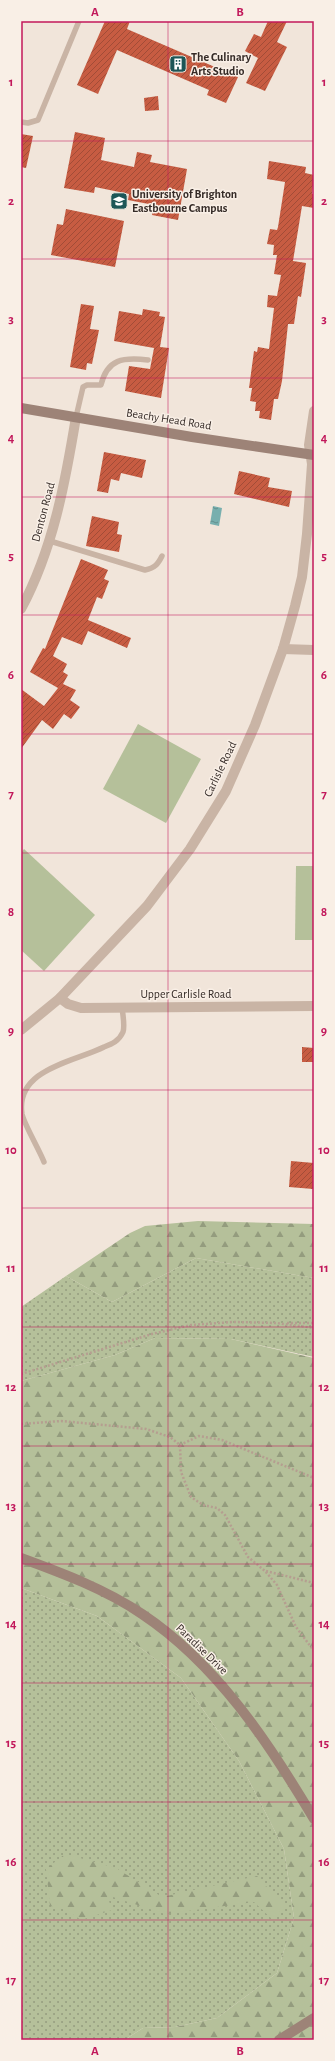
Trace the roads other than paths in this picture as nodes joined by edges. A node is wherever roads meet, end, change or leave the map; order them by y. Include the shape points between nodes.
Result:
1 (79, 21) edge
2 (21, 122) edge
3 (148, 360) dead end
4 (21, 408) edge
5 (314, 411) edge
6 (76, 417) junction
7 (313, 454) edge
8 (50, 541) junction
9 (162, 556) dead end
10 (21, 609) edge
11 (283, 649) junction
12 (314, 650) edge
13 (60, 998) junction
14 (314, 1006) edge
15 (122, 1008) junction
16 (21, 1030) edge
17 (44, 1162) dead end
18 (21, 1558) edge
19 (314, 1819) edge
20 (314, 2018) edge
21 (279, 2040) edge

1 - 2 lane via 38,120
3 - 6 lane via 129,359 112,363 103,375 101,385 83,387
4 - 6 street, Beachy Head Road
5 - 7 street, Carlisle Road via 309,445
6 - 7 street, Beachy Head Road
6 - 8 street, Denton Road via 64,488
7 - 11 street, Carlisle Road via 302,577
8 - 9 lane via 145,570 152,569
8 - 10 street, Denton Road
11 - 12 street
11 - 13 street, Carlisle Road via 255,725 226,791 190,849 147,906
13 - 15 street, Upper Carlisle Road via 81,1008
13 - 16 street, Carlisle Road
14 - 15 street, Upper Carlisle Road
15 - 17 lane via 123,1032 116,1041 89,1055 46,1070 30,1082 23,1095 22,1115
18 - 19 street, Paradise Drive via 110,1595 142,1614 175,1639 239,1705
20 - 21 street

